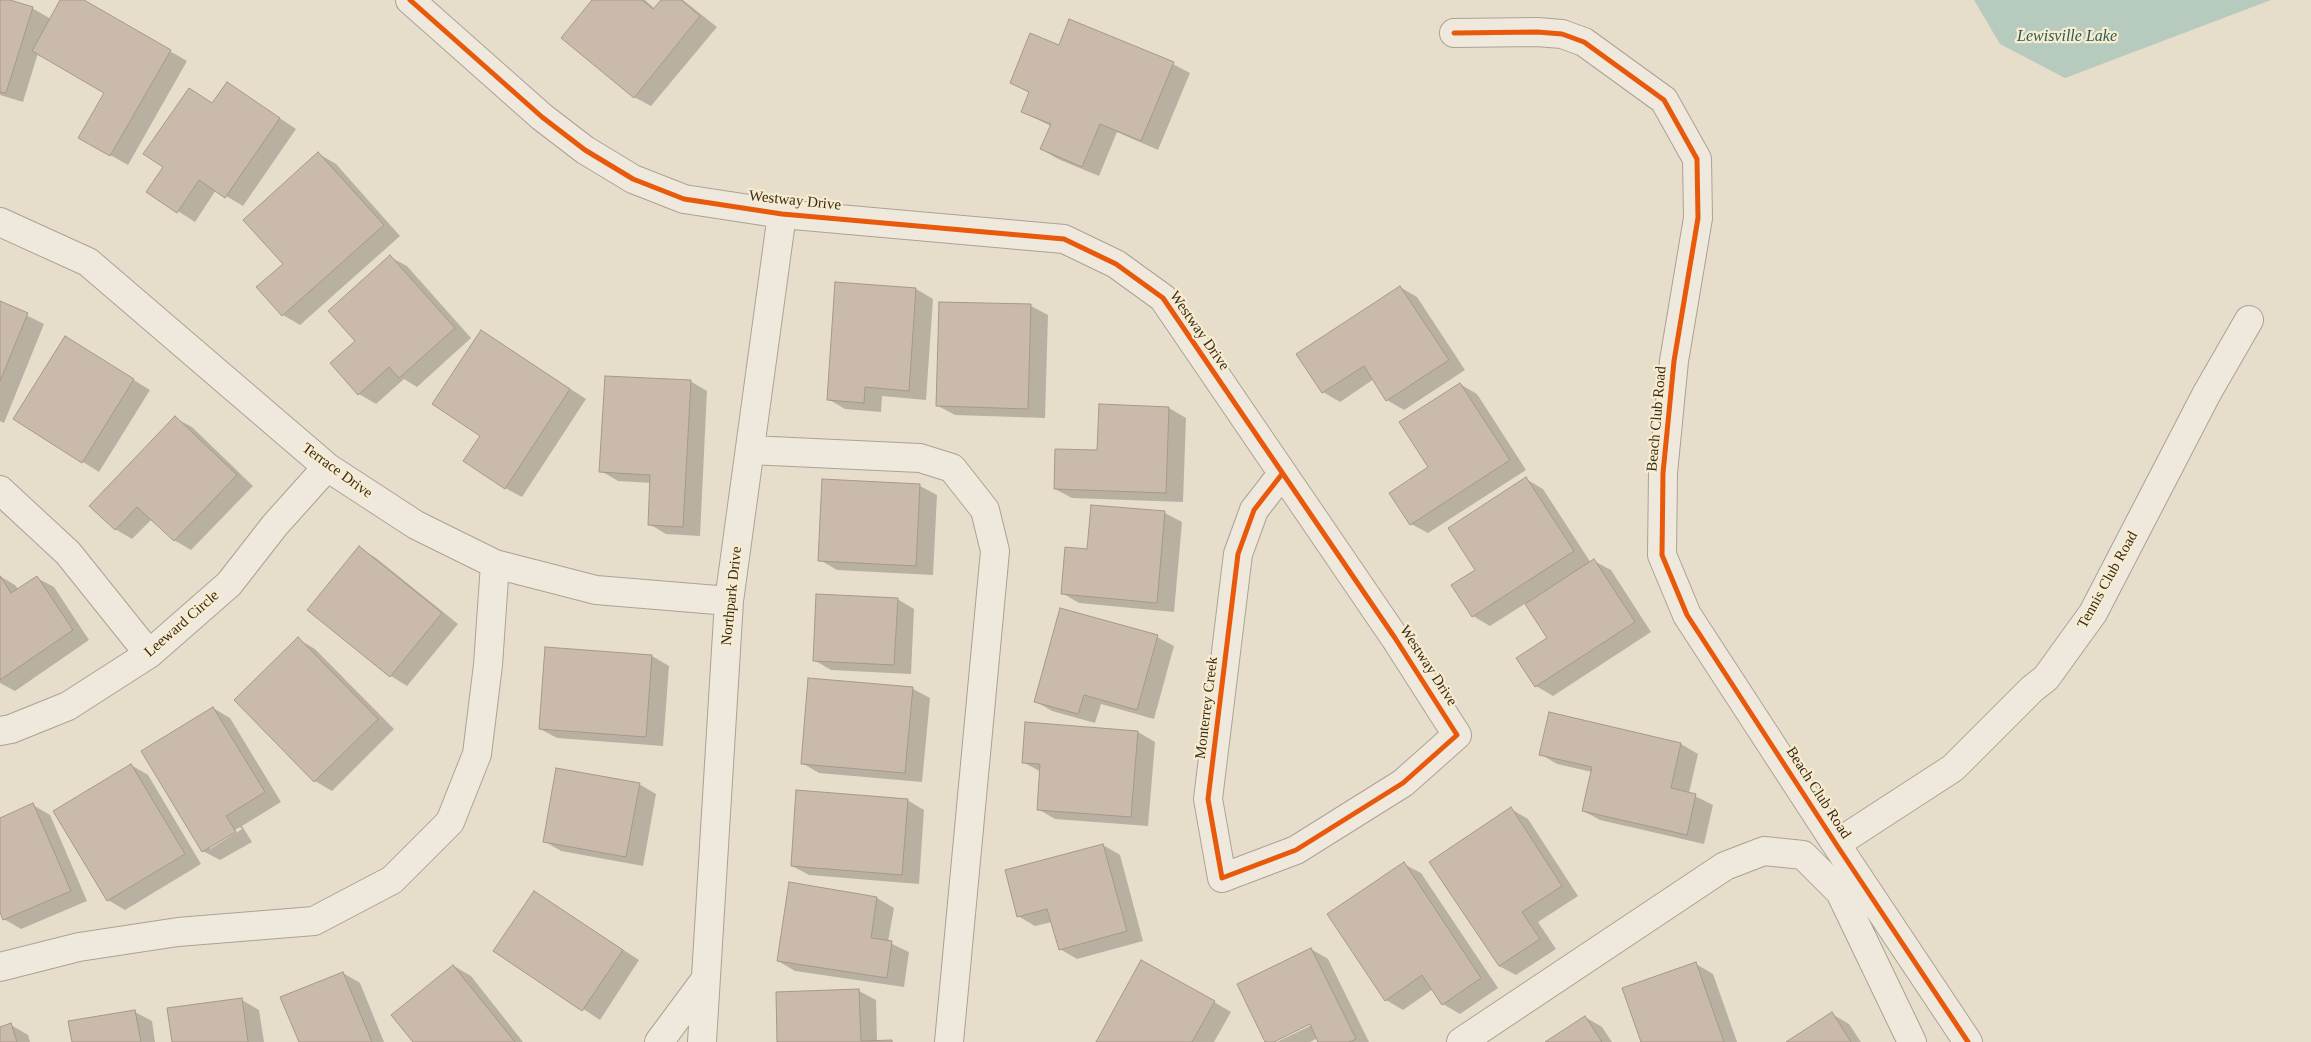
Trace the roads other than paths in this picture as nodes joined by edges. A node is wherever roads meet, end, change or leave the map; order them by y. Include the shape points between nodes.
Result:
1 (410, 0) edge
2 (1454, 33) dead end
3 (782, 214) junction
4 (0, 222) edge
5 (2249, 320) dead end
6 (750, 450) junction
7 (327, 467) junction
8 (1282, 474) junction
9 (0, 490) edge
10 (495, 564) junction
11 (729, 601) junction
12 (149, 654) junction
13 (0, 731) edge
14 (1836, 844) junction
15 (1296, 850) joint
16 (0, 967) edge
17 (705, 980) junction
18 (659, 1042) edge
19 (702, 1042) edge
20 (949, 1042) edge
21 (1461, 1042) edge
22 (1912, 1042) edge
23 (1968, 1042) edge

1 - 3 street, Westway Drive via 542,117 585,150 633,179 684,199
2 - 14 street, Beach Club Road via 1536,32 1562,34 1584,42 1664,100 1696,159 1698,218 1674,370 1664,473 1662,555 1687,615
3 - 6 street, Northpark Drive
3 - 8 street, Westway Drive via 1064,239 1116,264 1162,298
4 - 7 street, Terrace Drive via 88,262
5 - 14 street, Tennis Club Road via 2207,393 2093,613 2046,678 1953,768
6 - 11 street, Northpark Drive
6 - 20 street via 920,458 952,468 985,510 995,551
7 - 10 street, Terrace Drive via 416,525
7 - 12 street, Leeward Circle via 275,525 229,584
8 - 15 street, Monterrey Creek via 1254,510 1238,554 1208,799 1222,878
8 - 15 street, Westway Drive via 1395,638 1457,735 1403,783
9 - 12 street via 68,553
10 - 11 street, Terrace Drive via 596,590
10 - 16 street via 478,754 450,822 392,880 314,921 178,932 79,947
11 - 17 street, Northpark Drive
12 - 13 street, Leeward Circle via 68,706
14 - 23 street, Beach Club Road
17 - 18 street
17 - 19 street, Northpark Drive
21 - 22 street via 1725,866 1764,851 1804,855 1840,892

